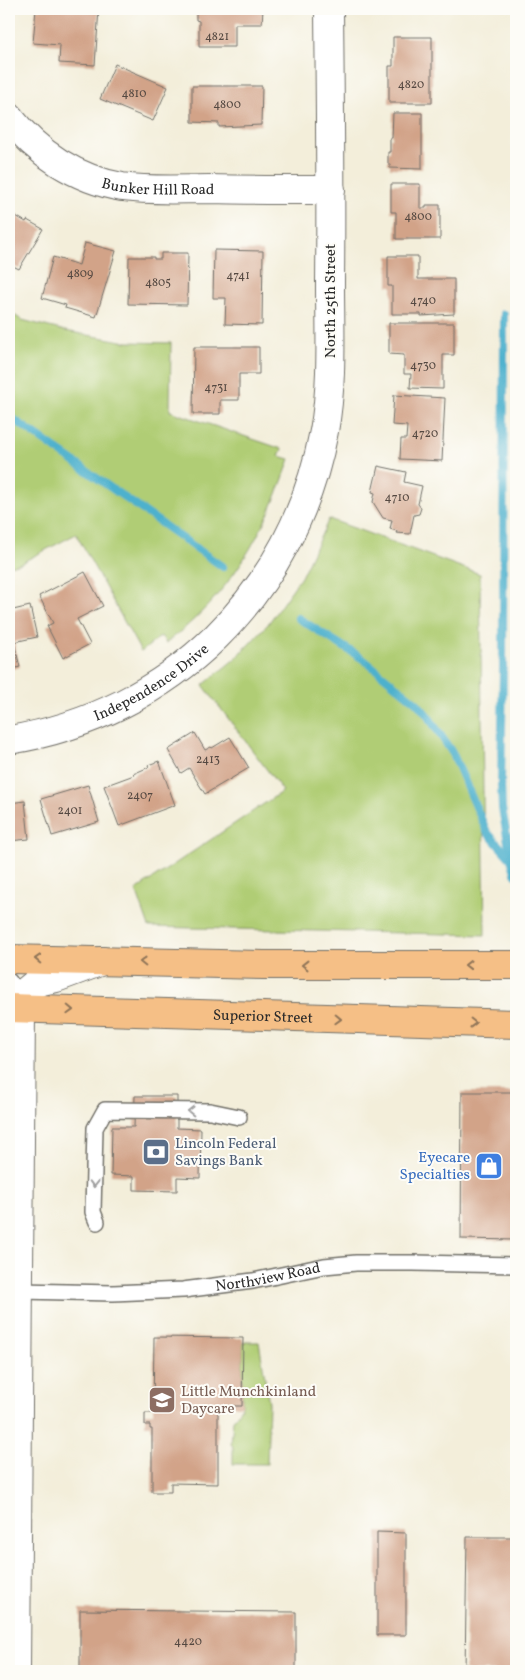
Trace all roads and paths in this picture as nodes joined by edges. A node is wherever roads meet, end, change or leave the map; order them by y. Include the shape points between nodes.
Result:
1 (329, 9) edge
2 (9, 116) edge
3 (331, 190) junction
4 (264, 580) joint
5 (9, 740) edge
6 (9, 959) edge
7 (103, 961) junction
8 (516, 965) edge
9 (9, 981) edge
10 (15, 1008) edge
11 (516, 1024) edge
12 (239, 1117) dead end
13 (97, 1222) dead end
14 (516, 1265) edge
15 (20, 1291) junction
16 (16, 1671) edge

1 - 3 street, North 25th Street
2 - 3 street, Bunker Hill Road via 29,140 54,159 84,176 113,185 152,189
3 - 4 street, North 25th Street via 330,367 324,428 305,499
4 - 5 street, Independence Drive via 216,636 156,684 83,721
7 -> 6 main road
8 -> 7 main road
7 - 10 street via 37,982 26,991
9 - 10 lane via 15,990
10 -> 11 main road, Superior Street
10 - 15 street
12 -> 13 lane via 210,1111 105,1110 95,1128 93,1212
14 - 15 lane, Northview Road via 356,1263 183,1290 112,1293
15 - 16 street

